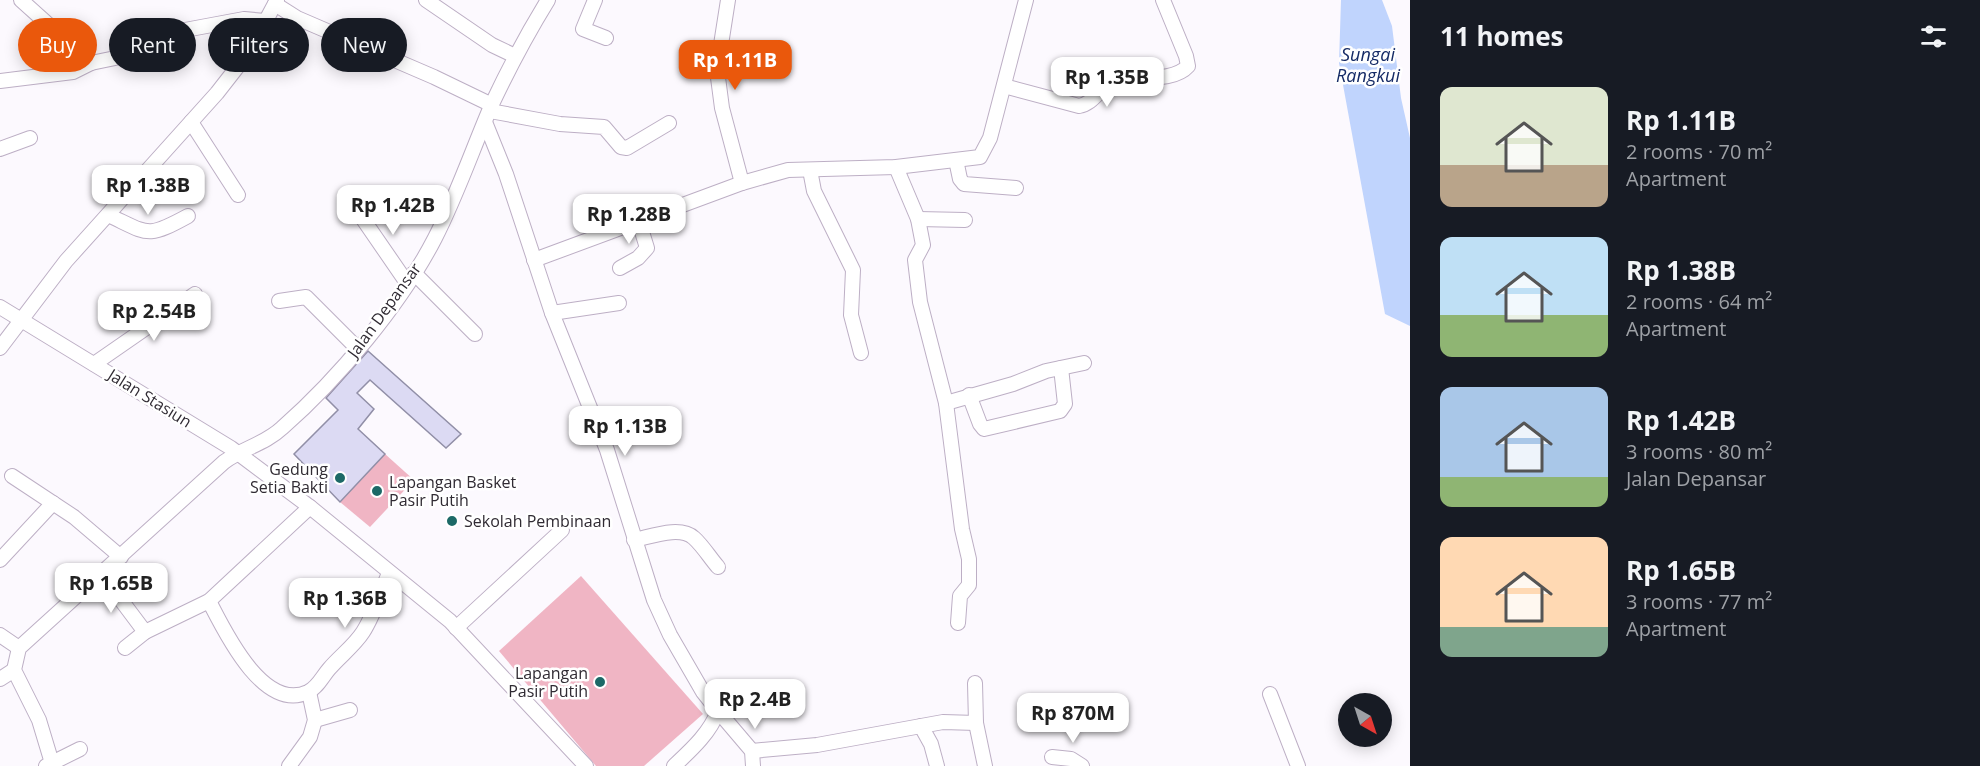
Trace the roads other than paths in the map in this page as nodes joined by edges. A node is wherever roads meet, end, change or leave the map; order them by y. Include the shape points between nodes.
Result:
1 (21, 0) edge
2 (426, 0) edge
3 (548, 0) edge
4 (595, 0) edge
5 (728, 0) edge
6 (1026, 0) edge
7 (1163, 0) edge
8 (276, 2) edge
9 (41, 18) edge
10 (267, 18) edge
11 (208, 26) edge
12 (606, 38) dead end
13 (515, 56) junction
14 (97, 62) edge
15 (73, 72) edge
16 (232, 72) edge
17 (0, 81) edge
18 (1004, 86) junction
19 (489, 113) junction
20 (191, 122) junction
21 (669, 123) dead end
22 (30, 138) dead end
23 (0, 149) edge
24 (956, 160) junction
25 (896, 167) junction
26 (810, 170) junction
27 (742, 183) junction
28 (1016, 188) dead end
29 (238, 195) dead end
30 (354, 206) dead end
31 (108, 214) junction
32 (188, 216) dead end
33 (918, 219) junction
34 (965, 220) dead end
35 (639, 222) junction
36 (534, 261) junction
37 (620, 268) dead end
38 (410, 278) junction
39 (195, 294) dead end
40 (279, 301) dead end
41 (620, 303) dead end
42 (0, 307) edge
43 (552, 313) junction
44 (21, 320) junction
45 (475, 333) dead end
46 (0, 348) edge
47 (358, 349) junction
48 (861, 353) dead end
49 (1084, 363) dead end
50 (94, 364) junction
51 (1061, 368) junction
52 (969, 395) junction
53 (946, 403) junction
54 (268, 440) junction
55 (238, 452) junction
56 (257, 466) junction
57 (12, 476) dead end
58 (53, 503) junction
59 (310, 507) junction
60 (562, 530) dead end
61 (634, 540) junction
62 (121, 557) junction
63 (0, 560) edge
64 (718, 567) dead end
65 (389, 573) junction
66 (98, 578) junction
67 (208, 600) junction
68 (958, 623) dead end
69 (456, 628) junction
70 (145, 632) junction
71 (0, 635) edge
72 (19, 648) junction
73 (125, 648) dead end
74 (14, 670) junction
75 (0, 680) edge
76 (975, 683) dead end
77 (309, 692) junction
78 (1270, 694) dead end
79 (351, 710) dead end
80 (718, 711) junction
81 (315, 720) junction
82 (976, 723) junction
83 (921, 726) junction
84 (80, 749) dead end
85 (752, 751) junction
86 (1052, 757) dead end
87 (50, 765) edge
88 (289, 766) edge
89 (586, 766) edge
90 (674, 766) edge
91 (753, 766) edge
92 (937, 766) edge
93 (985, 766) edge
94 (1082, 766) edge
95 (1298, 766) edge

1 - 9 street
2 - 13 street
3 - 13 street, Jalan Depansar
4 - 12 street via 583,30
5 - 27 street via 717,70 722,108
6 - 18 street
7 - 18 street via 1186,56 1188,66 1182,72 1115,82 1106,85 1090,103 1079,106
8 - 10 street
8 - 19 street via 297,18 434,77
11 - 14 street via 157,39 120,57
13 - 19 street, Jalan Depansar
15 - 17 street
16 - 20 street
18 - 24 street via 984,153
19 - 21 street via 604,126 621,147 627,148
19 - 36 street
19 - 38 street, Jalan Depansar via 435,238
20 - 29 street
20 - 31 street
22 - 23 street
24 - 25 street
24 - 28 street via 964,184
25 - 26 street
25 - 33 street
26 - 27 street via 788,170
26 - 48 street via 814,190 853,270 851,315
27 - 35 street
30 - 38 street
31 - 32 street via 153,233
31 - 44 street
33 - 34 street
33 - 53 street via 924,247 915,260 920,302
35 - 36 street
35 - 37 street via 647,248
36 - 43 street
38 - 45 street
38 - 47 street, Jalan Depansar
39 - 50 street
40 - 47 street via 306,297
41 - 43 street
42 - 44 street, Jalan Stasiun
43 - 61 street via 607,450
44 - 46 street
44 - 50 street, Jalan Stasiun
47 - 54 street, Jalan Depansar via 306,406
49 - 51 street
50 - 55 street, Jalan Stasiun
51 - 52 street
51 - 52 street via 1065,404 1060,411 984,429
52 - 53 street
53 - 68 street via 969,559 969,585 960,595
54 - 55 street, Jalan Depansar
54 - 56 street
55 - 56 street, Jalan Stasiun
55 - 62 street, Jalan Depansar via 142,534
56 - 59 street, Jalan Stasiun
57 - 58 street
58 - 62 street
58 - 63 street
59 - 65 street
59 - 67 street
60 - 69 street
61 - 64 street via 688,534
61 - 80 street via 662,618 703,692
62 - 66 street, Jalan Depansar
65 - 69 street
65 - 77 street via 364,631
66 - 70 street via 118,596
66 - 72 street, Jalan Depansar
67 - 70 street
67 - 77 street via 231,643 259,679 279,692 296,696
69 - 89 street
70 - 73 street
71 - 72 street
72 - 74 street
74 - 75 street
74 - 87 street via 39,720
76 - 82 street
77 - 81 street
78 - 95 street
79 - 81 street
80 - 85 street
80 - 90 street via 706,733
81 - 88 street via 309,737
82 - 83 street
82 - 93 street
83 - 85 street via 817,745
83 - 92 street
84 - 87 street
85 - 91 street
86 - 94 street via 1071,759

